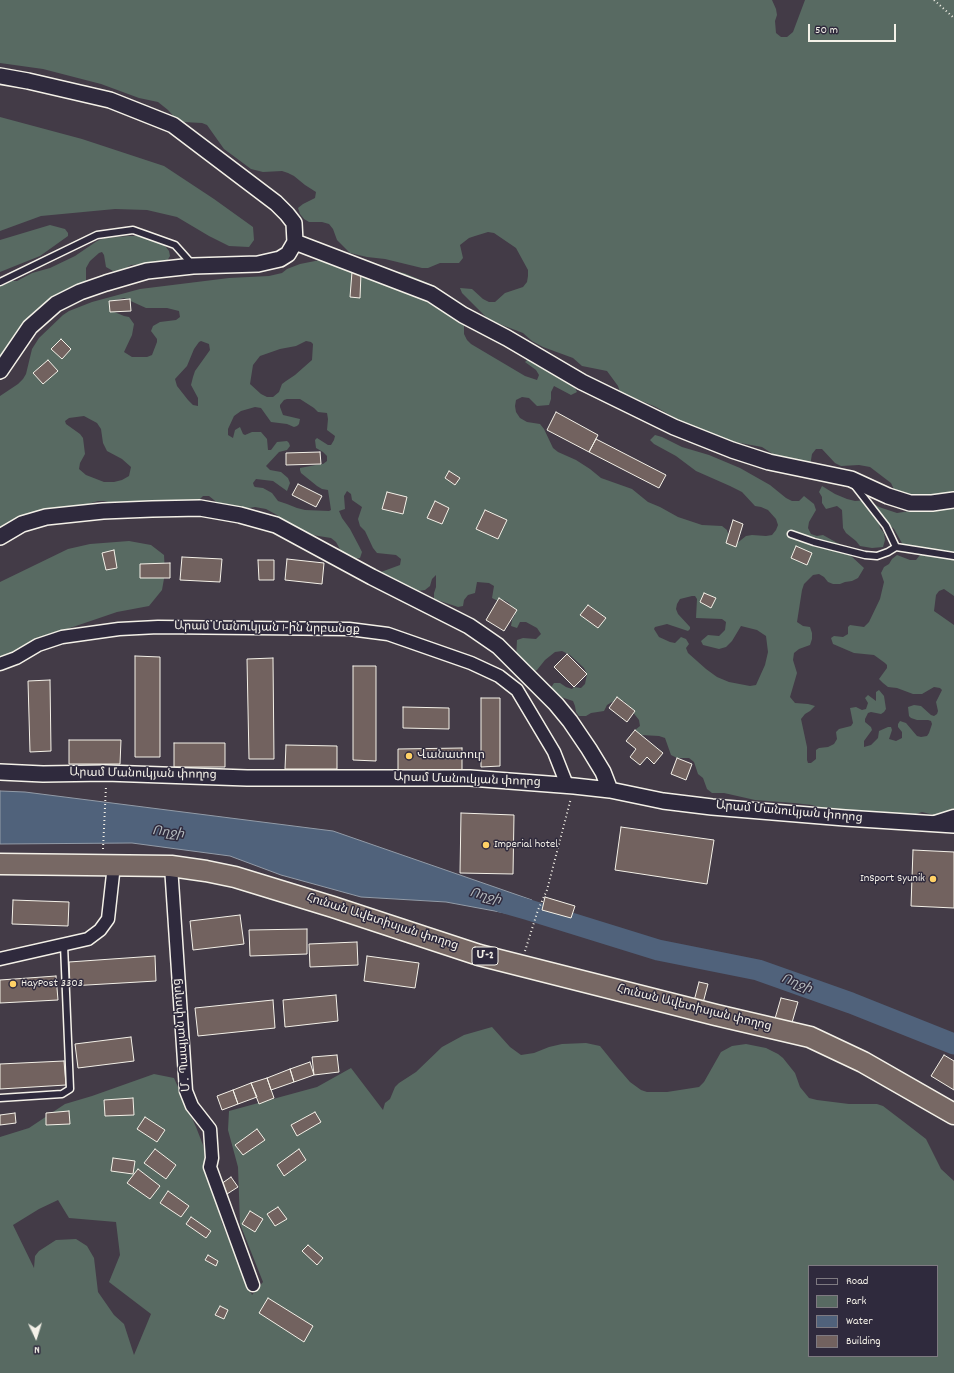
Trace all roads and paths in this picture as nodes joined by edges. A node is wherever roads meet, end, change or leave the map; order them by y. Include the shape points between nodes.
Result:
1 (934, 0) edge
2 (954, 18) edge
3 (0, 76) edge
4 (295, 242) junction
5 (192, 266) junction
6 (0, 282) edge
7 (0, 371) edge
8 (851, 479) junction
9 (954, 500) edge
10 (791, 534) dead end
11 (0, 537) edge
12 (896, 547) junction
13 (954, 556) edge
14 (0, 664) edge
15 (0, 772) edge
16 (571, 785) junction
17 (610, 790) junction
18 (105, 797) dead end
19 (954, 816) edge
20 (932, 824) junction
21 (954, 825) edge
22 (108, 860) junction
23 (0, 864) edge
24 (171, 866) junction
25 (64, 944) junction
26 (524, 953) dead end
27 (0, 959) edge
28 (0, 1098) edge
29 (954, 1114) edge
30 (253, 1285) dead end

1 - 2 path
3 - 4 street via 110,100 173,125 276,203 294,223
4 - 5 street via 288,254 280,259 258,264
4 - 8 street via 431,294 463,315 582,382 674,427 769,462
5 - 6 lane via 175,245 133,230 97,235
5 - 7 street via 147,271 80,292 56,304 30,327
8 - 9 street via 910,503
8 - 12 lane via 886,526
10 - 12 lane via 865,555 877,556
11 - 17 street via 22,524 46,517 103,511 200,508 276,525 469,626 498,646 570,721 603,772
12 - 13 lane
14 - 16 street, Արամ Մանուկյան 1-ին նրբանցք via 38,645 62,637 119,629 349,628 388,634 472,662 499,676 517,690
15 - 16 street, Արամ Մանուկյան փողոց via 247,778 470,778
16 - 17 street, Արամ Մանուկյան փողոց
16 - 26 path via 547,890
17 - 20 street, Արամ Մանուկյան փողոց via 663,801 712,807
18 - 22 path
19 - 20 street
20 - 21 street, Արամ Մանուկյան փողոց
22 - 23 highway, Հունան Ավետիսյան փողոց / Մ-2
22 - 24 highway, Հունան Ավետիսյան փողոց / Մ-2
22 - 25 street via 108,919 100,930 88,939
24 - 29 highway, Հունան Ավետիսյան փողոց / Մ-2 via 235,877 478,955 810,1037 863,1062
24 - 30 street, Մ․ Պապյան փողոց via 186,1090 192,1106 210,1129 210,1167
25 - 27 street
25 - 28 lane via 70,1089 62,1094

